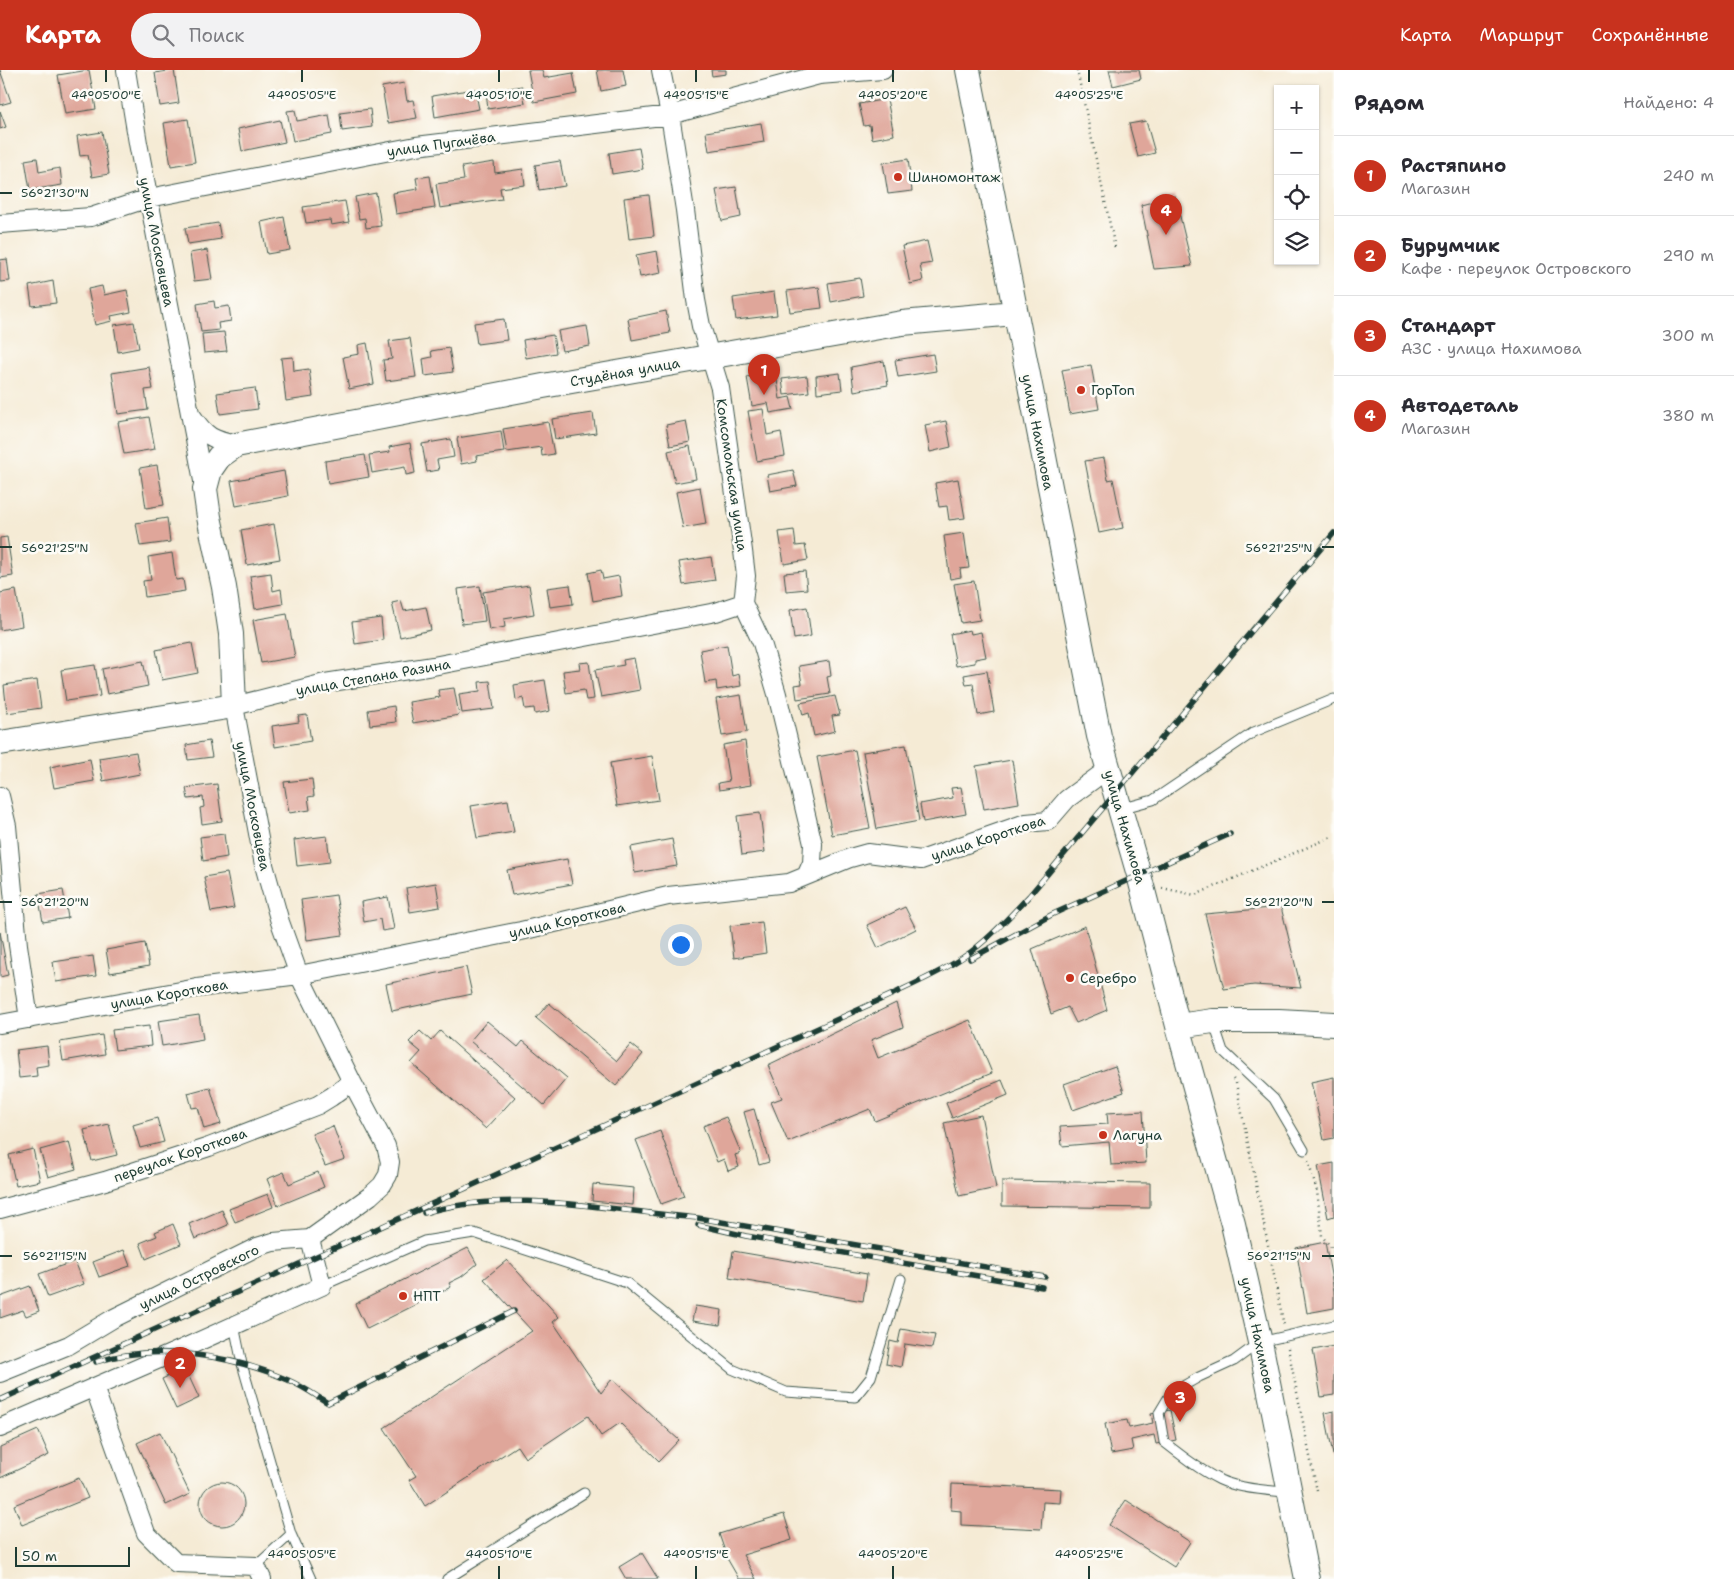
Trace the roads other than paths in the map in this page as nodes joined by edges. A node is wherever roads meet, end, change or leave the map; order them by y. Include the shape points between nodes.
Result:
1 (126, 70) edge
2 (661, 70) edge
3 (883, 70) edge
4 (968, 70) edge
5 (670, 115) junction
6 (149, 198) junction
7 (0, 224) edge
8 (1015, 313) junction
9 (710, 357) junction
10 (191, 414) junction
11 (236, 445) junction
12 (205, 488) junction
13 (743, 603) junction
14 (1334, 699) edge
15 (234, 706) junction
16 (0, 743) edge
17 (1108, 769) junction
18 (0, 796) edge
19 (1120, 809) junction
20 (807, 874) junction
21 (300, 975) junction
22 (29, 1019) junction
23 (1212, 1021) junction
24 (0, 1024) edge
25 (1334, 1024) edge
26 (1178, 1026) junction
27 (352, 1082) junction
28 (1304, 1150) road end
29 (0, 1209) edge
30 (310, 1239) junction
31 (901, 1279) dead end
32 (322, 1286) junction
33 (234, 1325) junction
34 (1334, 1325) edge
35 (1260, 1342) junction
36 (0, 1373) edge
37 (94, 1387) junction
38 (0, 1428) edge
39 (1290, 1492) junction
40 (584, 1493) dead end
41 (291, 1534) junction
42 (259, 1572) edge
43 (449, 1578) edge
44 (311, 1579) edge
45 (1307, 1579) edge

1 - 6 street, улица Московцева
2 - 5 street, Комсомольская улица
3 - 5 street, улица Пугачёва via 819,75
4 - 8 main road, улица Нахимова
5 - 6 street, улица Пугачёва via 416,146
5 - 9 street, Комсомольская улица via 696,300
6 - 7 street, улица Пугачёва via 91,217
6 - 10 street, улица Московцева
8 - 9 main road, Студёная улица via 902,324
8 - 17 main road, улица Нахимова via 1088,685
9 - 11 main road, Студёная улица
9 - 13 street, Комсомольская улица via 720,388 743,551 746,576
10 - 11 street, улица Московцева via 208,436
10 - 12 street, улица Московцева
11 - 12 main road via 219,457 210,470
12 - 15 main road, улица Московцева via 231,634
13 - 15 street, улица Степана Разина via 707,614 325,683
13 - 20 street via 762,643 777,694 813,844 812,864
14 - 19 lane via 1254,732 1152,800
15 - 16 main road, улица Степана Разина
15 - 21 street, улица Московцева via 264,865 280,922
17 - 19 main road, улица Нахимова
17 - 20 street, улица Короткова via 1067,800 1048,821 1026,823 920,860 868,853
18 - 22 street via 7,826 18,945
19 - 26 main road, улица Нахимова
20 - 21 street, улица Короткова via 789,883 771,886 668,896 521,931
21 - 22 street, улица Короткова via 197,988
21 - 27 street, улица Московцева
22 - 24 street, улица Короткова
23 - 25 main road
23 - 26 main road
23 - 28 lane via 1223,1051 1274,1099
26 - 35 main road, улица Нахимова via 1233,1224
27 - 29 street, переулок Короткова via 318,1104 209,1147
27 - 30 street, улица Московцева via 386,1146 390,1162 388,1175 370,1196
30 - 32 street
30 - 36 street, улица Островского via 273,1242 257,1247 69,1344
31 - 32 lane via 871,1377 855,1397 786,1392 732,1369 627,1282 474,1232 424,1241
32 - 33 street
33 - 37 street
33 - 41 lane via 242,1364
34 - 35 lane
35 - 39 main road, улица Нахимова
35 - 39 lane via 1234,1361 1172,1393 1159,1413 1164,1442 1222,1480 1265,1491
37 - 38 street
37 - 42 street via 146,1533 176,1563
39 - 45 main road, улица Нахимова
40 - 43 lane
41 - 42 lane
41 - 44 lane

